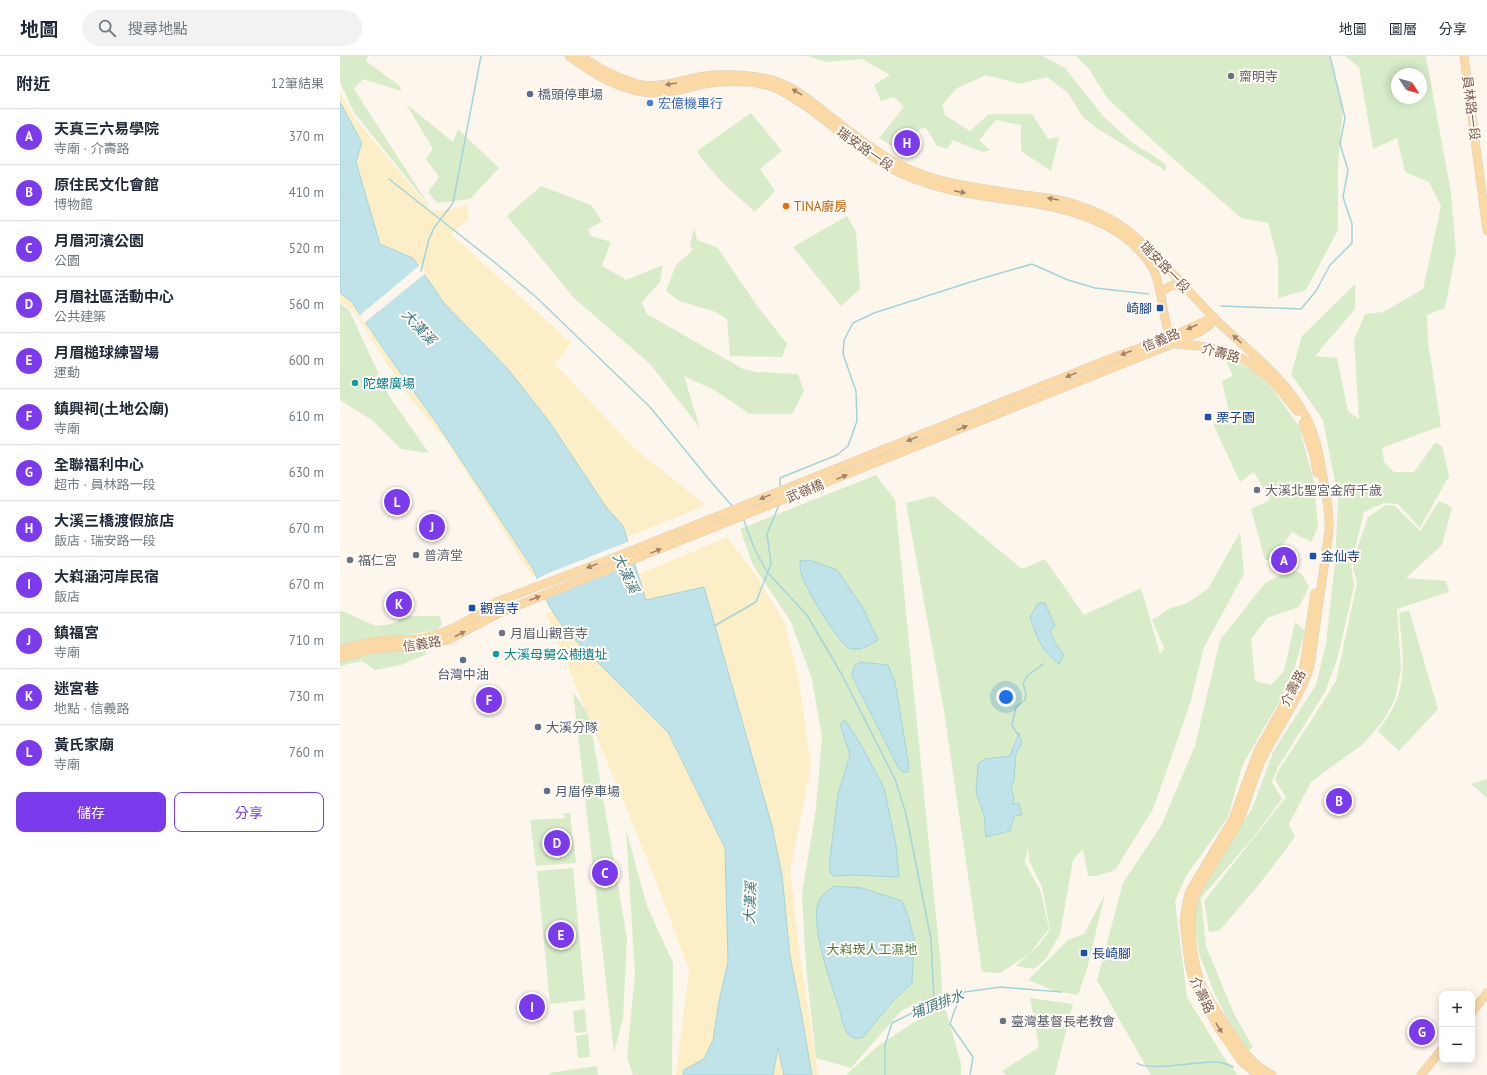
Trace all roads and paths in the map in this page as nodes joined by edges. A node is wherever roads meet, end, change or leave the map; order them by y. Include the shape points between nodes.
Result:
1 (570, 56) edge
2 (581, 56) edge
3 (1464, 56) edge
4 (1487, 231) edge
5 (1187, 289) junction
6 (1161, 292) junction
7 (1214, 317) junction
8 (1171, 340) junction
9 (1108, 360) joint
10 (1111, 369) joint
11 (496, 602) joint
12 (499, 613) joint
13 (340, 650) edge
14 (340, 658) edge
15 (1487, 993) edge
16 (1475, 1008) edge
17 (1439, 1053) edge
18 (1258, 1075) edge
19 (1272, 1075) edge
20 (1421, 1075) edge

1 -> 6 main road, 瑞安路一段 via 601,78 637,92 672,92 705,84 735,82 769,86 797,100 871,155 919,181 971,194 1065,209 1098,221 1138,248 1154,271
5 -> 2 main road, 瑞安路一段 via 1131,233 1108,218 1057,200 968,186 927,176 901,165 876,150 804,96 776,81 732,75 704,77 671,85 640,85 611,75
3 - 4 main road, 員林路一段
5 - 6 main road via 1172,285
5 - 7 main road, 瑞安路一段
6 - 8 main road, 瑞安路一段
7 - 8 main road via 1208,327
19 -> 7 main road, 介壽路 via 1251,1060 1209,1000 1200,981 1195,962 1191,923 1192,903 1238,823 1262,759 1308,673 1329,531 1329,511 1319,454 1306,416 1275,375
8 -> 9 main road, 信義路
8 - 10 main road, 信義路
8 -> 18 main road, 介壽路 via 1236,355 1251,363 1274,384 1294,407 1306,428 1314,455 1323,508 1324,531 1304,666 1258,751 1233,819 1190,891 1184,921 1194,983 1242,1062
9 -> 11 main road, 武嶺橋
12 -> 10 main road, 武嶺橋
11 - 13 main road, 信義路 via 481,614 432,636 378,641
14 -> 12 main road, 信義路 via 373,649 416,646 448,640
15 - 16 main road
17 - 20 main road

